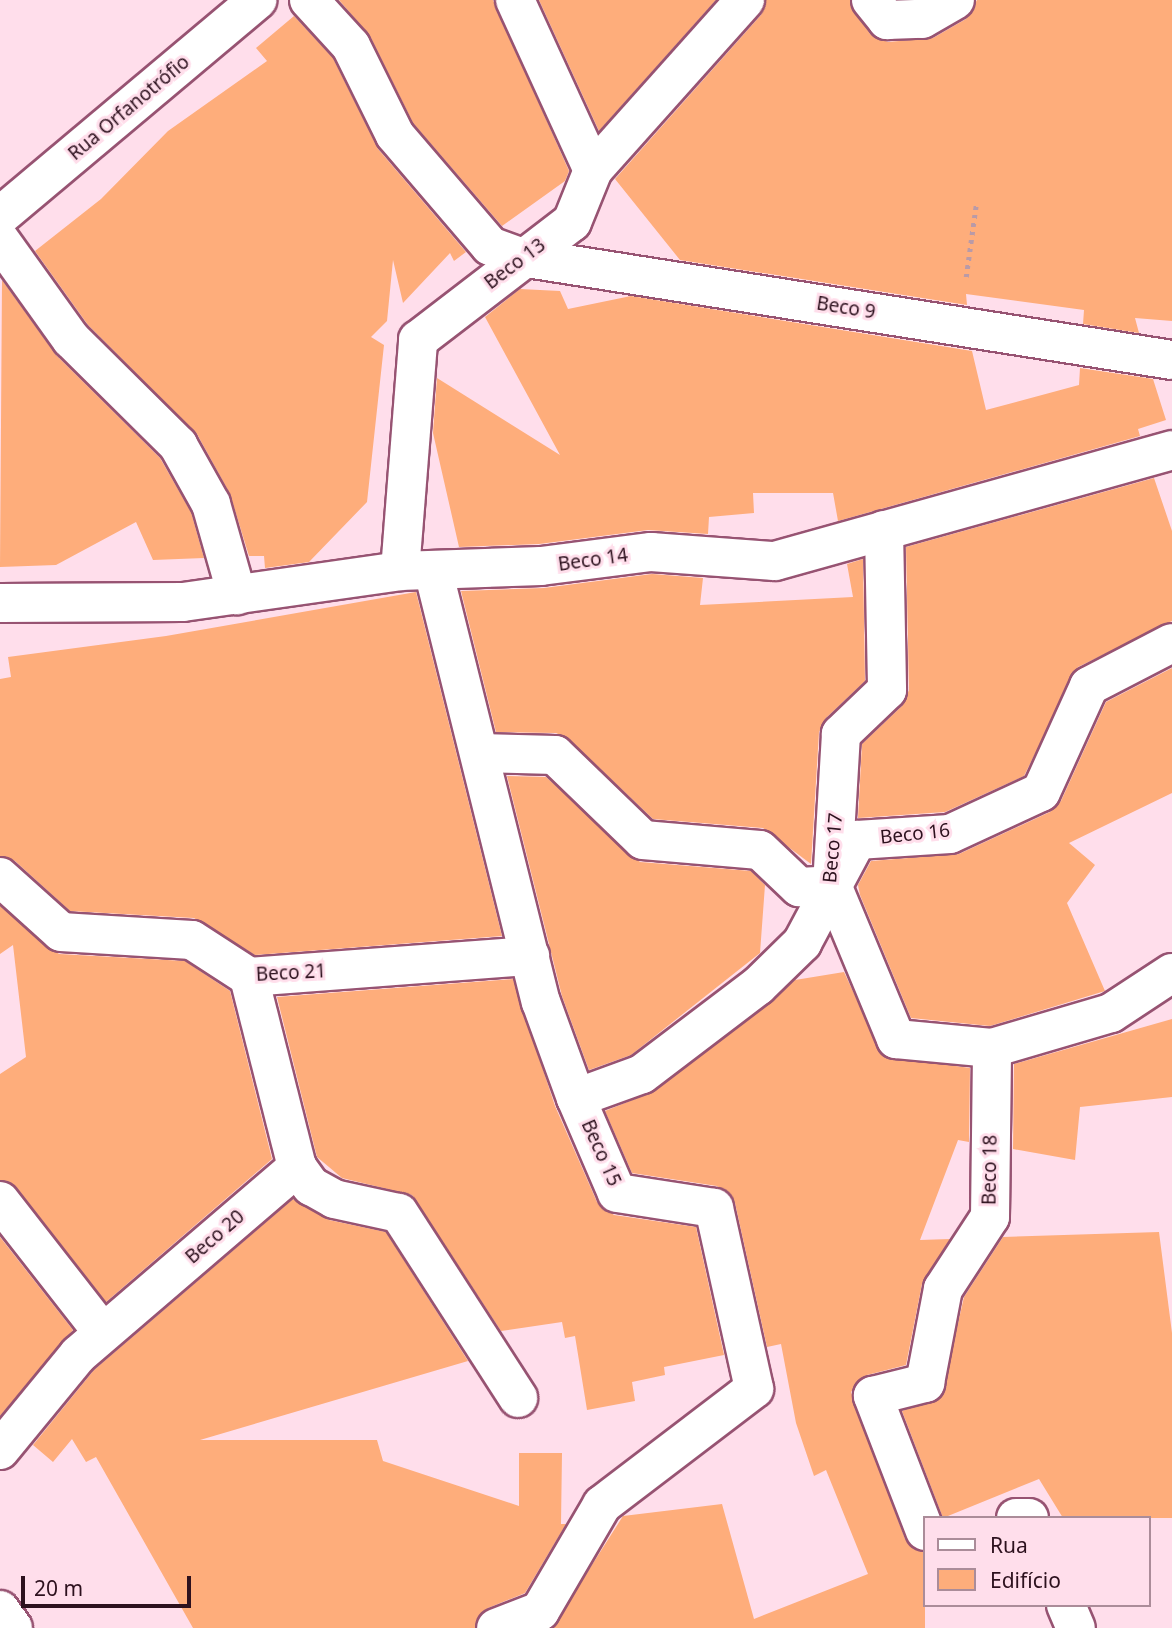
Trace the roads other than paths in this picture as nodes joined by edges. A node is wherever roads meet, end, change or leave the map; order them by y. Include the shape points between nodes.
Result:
1 (257, 0) edge
2 (309, 0) edge
3 (516, 0) edge
4 (745, 0) edge
5 (871, 0) edge
6 (955, 0) edge
7 (593, 170) junction
8 (0, 216) edge
9 (0, 240) edge
10 (521, 257) junction
11 (1172, 360) edge
12 (1172, 450) edge
13 (884, 530) junction
14 (417, 573) junction
15 (237, 595) junction
16 (0, 603) edge
17 (1172, 643) edge
18 (480, 753) junction
19 (0, 877) edge
20 (832, 885) junction
21 (530, 956) junction
22 (1172, 973) edge
23 (249, 977) junction
24 (992, 1048) junction
25 (576, 1098) junction
26 (297, 1167) junction
27 (0, 1201) edge
28 (103, 1333) junction
29 (518, 1398) dead end
30 (0, 1450) edge
31 (923, 1526) edge
32 (1067, 1607) edge
33 (0, 1610) edge
34 (13, 1628) edge
35 (496, 1628) edge
36 (1076, 1628) edge

1 - 8 street, Rua Orfanotrófio
2 - 10 street, Beco 9 via 351,46 395,135 490,246
3 - 7 street
4 - 7 street, Beco 13
5 - 6 street via 887,20 922,19
7 - 10 street, Beco 13 via 572,222
9 - 15 street via 71,339 178,445 211,504
10 - 11 street, Beco 9
10 - 14 street, Beco 13 via 418,340
12 - 13 street, Beco 14
13 - 14 street, Beco 14 via 775,561 651,551
13 - 20 street, Beco 17 via 887,690 841,734
14 - 15 street, Beco 14
14 - 18 street, Beco 15
15 - 16 street, Beco 14 via 183,602
17 - 20 street, Beco 16 via 1089,685 1041,792 950,834 857,840
18 - 20 street via 555,755 643,840 761,850 799,887
18 - 21 street, Beco 15
19 - 23 street, Beco 21 via 61,932 192,940
20 - 24 street via 896,1039
20 - 25 street, Beco 17 via 802,943 758,986 642,1073
21 - 23 street, Beco 21
21 - 25 street, Beco 15
22 - 24 street via 1111,1013
23 - 26 street
24 - 31 street, Beco 18 via 989,1217 943,1289 925,1383 873,1396
25 - 35 street, Beco 15 via 617,1193 714,1208 754,1389 602,1505 540,1611
26 - 28 street, Beco 20
26 - 29 street via 311,1186 334,1199 399,1213
27 - 28 street
28 - 30 street, Beco 20
32 - 36 street
33 - 34 street

